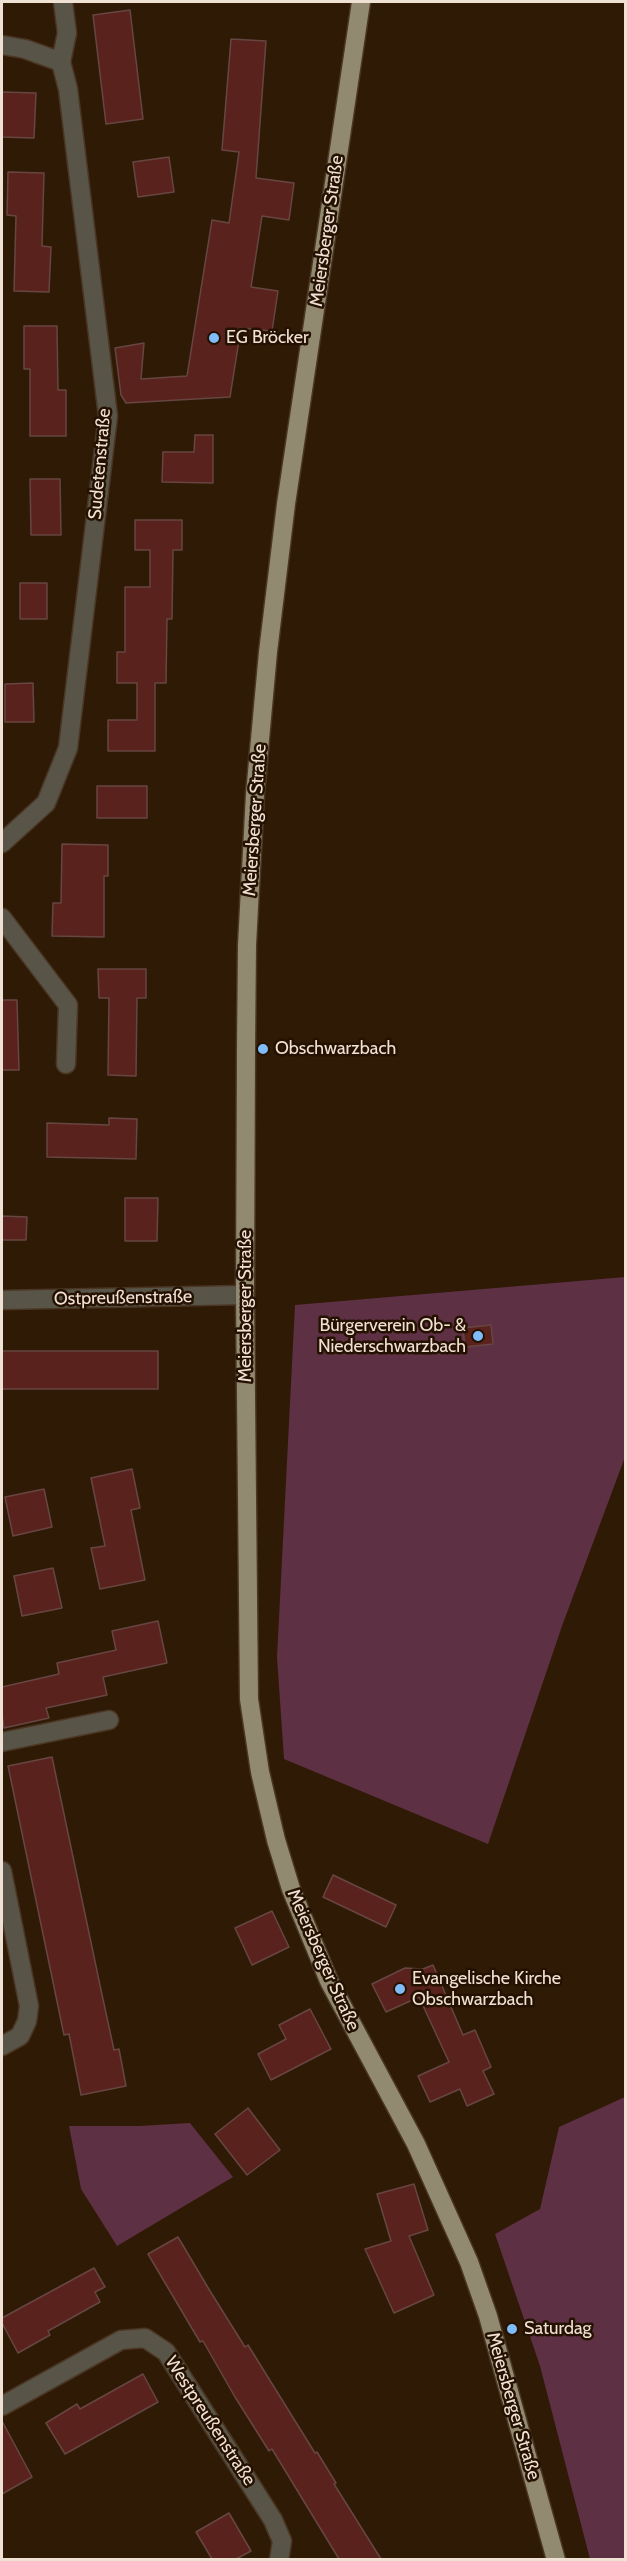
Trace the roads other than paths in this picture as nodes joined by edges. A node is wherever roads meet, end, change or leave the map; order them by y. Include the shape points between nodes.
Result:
1 (63, 2) edge
2 (361, 2) edge
3 (2, 45) edge
4 (62, 62) junction
5 (2, 843) edge
6 (2, 918) edge
7 (66, 1064) dead end
8 (245, 1295) junction
9 (2, 1300) edge
10 (109, 1720) dead end
11 (2, 1742) edge
12 (2, 1871) edge
13 (2, 2046) edge
14 (2, 2406) edge
15 (279, 2559) edge
16 (556, 2559) edge

1 - 4 street via 67,33
2 - 8 main road, Meiersberger Straße via 286,504 256,782 247,945
3 - 4 street
4 - 5 street, Sudetenstraße via 108,416 68,748 46,803
6 - 7 street via 68,1005
8 - 9 street, Ostpreußenstraße
8 - 16 main road, Meiersberger Straße via 249,1699 276,1840 329,1981 416,2144 469,2262 488,2316
10 - 11 street
12 - 13 street via 29,2006 20,2036
14 - 15 street, Westpreußenstraße via 121,2340 144,2338 166,2352 273,2520 282,2541

